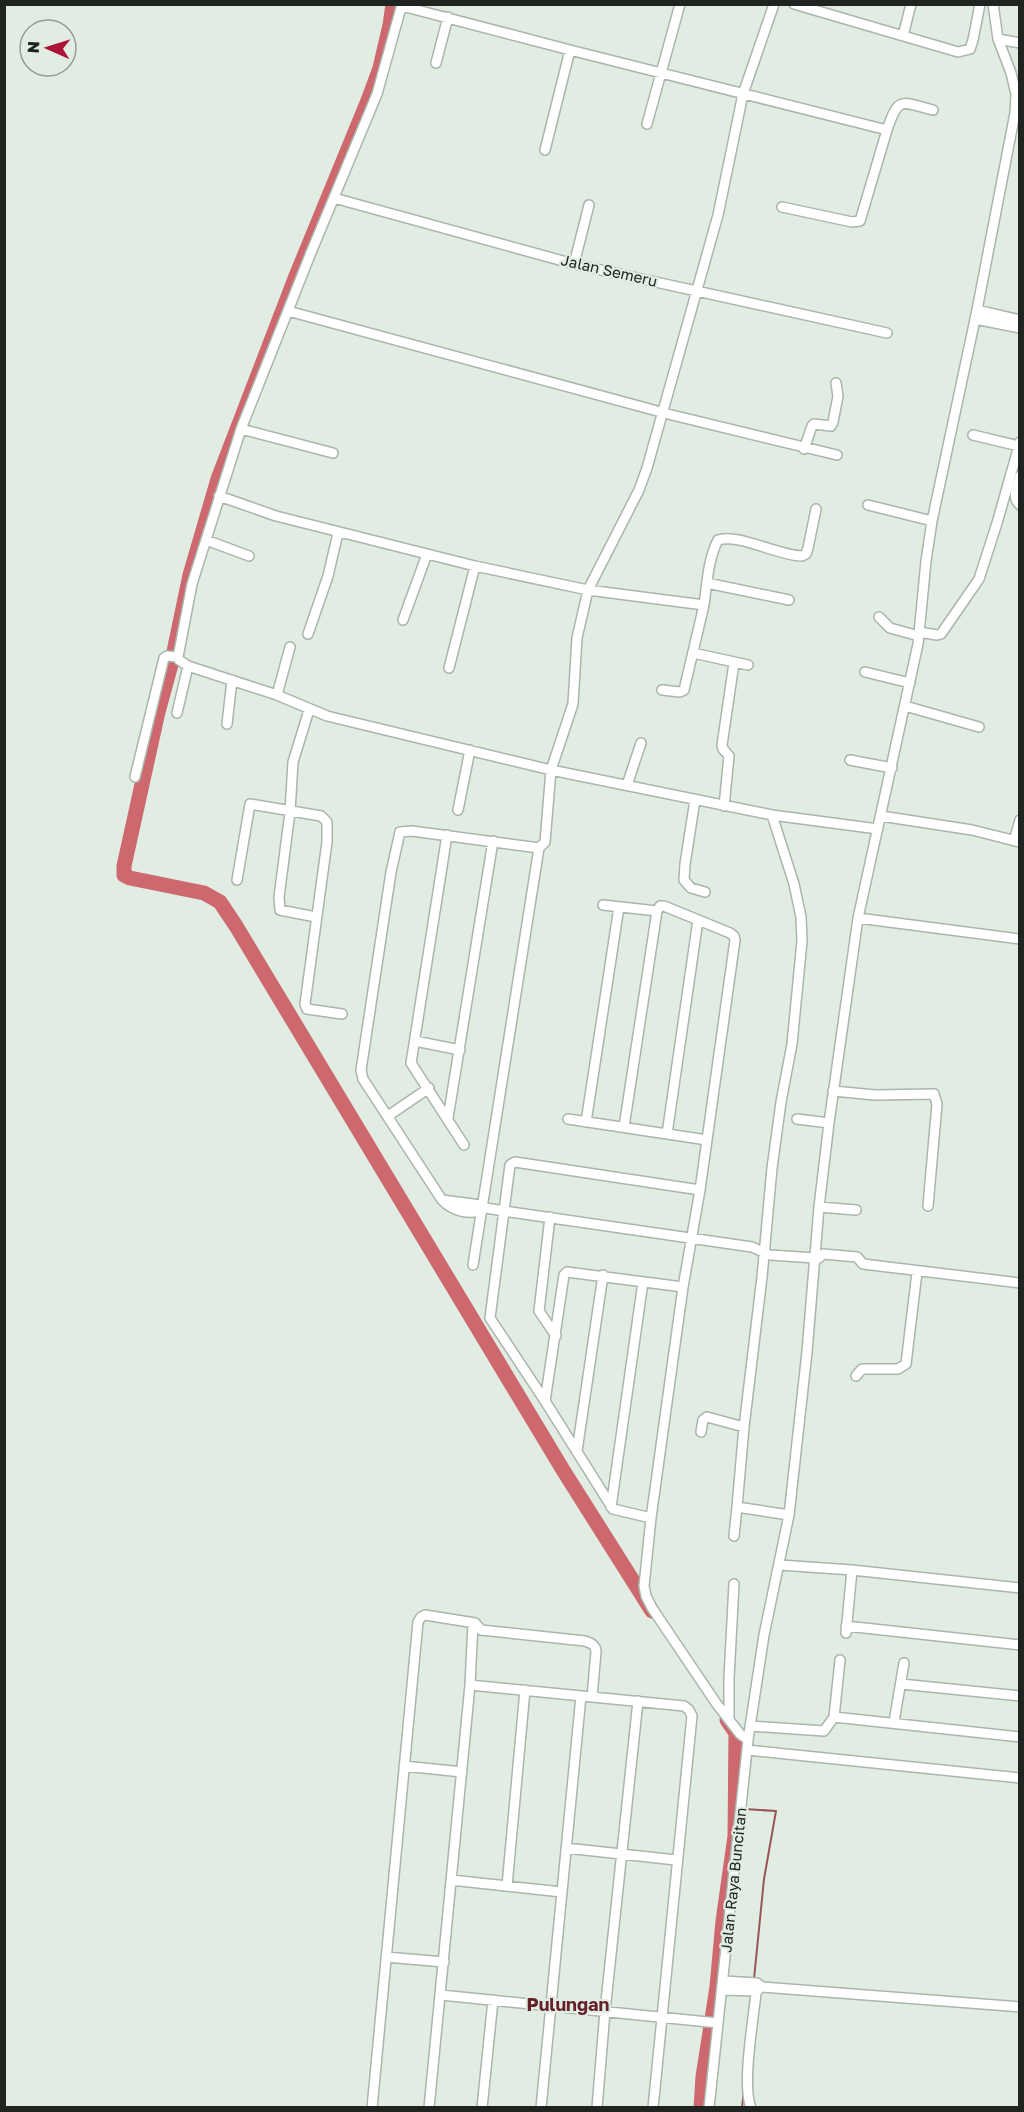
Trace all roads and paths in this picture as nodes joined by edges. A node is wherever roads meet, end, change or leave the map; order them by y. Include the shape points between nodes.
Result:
1 (680, 4) edge
2 (774, 4) edge
3 (794, 4) edge
4 (911, 4) edge
5 (980, 4) edge
6 (993, 4) edge
7 (402, 5) edge
8 (448, 17) junction
9 (903, 36) junction
10 (998, 39) junction
11 (1020, 43) edge
12 (570, 50) junction
13 (436, 63) dead end
14 (662, 73) junction
15 (744, 94) junction
16 (933, 110) dead end
17 (647, 124) dead end
18 (887, 130) junction
19 (545, 150) dead end
20 (334, 198) junction
21 (589, 205) dead end
22 (782, 207) dead end
23 (574, 264) junction
24 (701, 292) junction
25 (288, 311) junction
26 (976, 315) junction
27 (1000, 320) junction
28 (1020, 320) edge
29 (1020, 328) edge
30 (887, 333) dead end
31 (836, 383) dead end
32 (667, 414) junction
33 (241, 429) junction
34 (973, 435) dead end
35 (1019, 444) edge
36 (804, 448) junction
37 (333, 453) dead end
38 (837, 456) dead end
39 (1020, 476) edge
40 (219, 496) junction
41 (868, 505) dead end
42 (1020, 506) edge
43 (816, 509) dead end
44 (932, 521) junction
45 (338, 533) junction
46 (206, 540) junction
47 (427, 554) junction
48 (249, 556) dead end
49 (475, 566) junction
50 (707, 583) junction
51 (592, 590) junction
52 (789, 600) dead end
53 (704, 605) junction
54 (879, 617) dead end
55 (403, 620) dead end
56 (309, 634) dead end
57 (919, 634) junction
58 (290, 647) dead end
59 (693, 653) junction
60 (173, 656) junction
61 (734, 663) junction
62 (748, 665) dead end
63 (188, 666) junction
64 (449, 668) dead end
65 (865, 672) dead end
66 (232, 680) junction
67 (910, 683) junction
68 (662, 690) dead end
69 (277, 695) junction
70 (905, 706) junction
71 (309, 710) junction
72 (177, 713) dead end
73 (227, 724) dead end
74 (979, 727) dead end
75 (641, 743) dead end
76 (470, 750) junction
77 (850, 760) dead end
78 (892, 768) junction
79 (556, 771) junction
80 (135, 777) dead end
81 (627, 785) junction
82 (695, 800) junction
83 (724, 806) junction
84 (458, 810) dead end
85 (290, 812) junction
86 (776, 816) junction
87 (881, 816) junction
88 (1020, 820) edge
89 (878, 829) junction
90 (447, 836) junction
91 (493, 841) junction
92 (1017, 842) edge
93 (539, 848) junction
94 (237, 880) dead end
95 (705, 892) dead end
96 (603, 905) dead end
97 (620, 907) junction
98 (657, 912) junction
99 (316, 917) junction
100 (858, 918) junction
101 (698, 920) junction
102 (1020, 939) edge
103 (342, 1014) dead end
104 (415, 1041) junction
105 (460, 1050) junction
106 (429, 1089) junction
107 (833, 1090) junction
108 (388, 1116) junction
109 (448, 1118) junction
110 (568, 1119) dead end
111 (796, 1119) dead end
112 (586, 1122) junction
113 (829, 1123) junction
114 (624, 1127) junction
115 (667, 1134) junction
116 (707, 1140) junction
117 (464, 1144) dead end
118 (700, 1190) junction
119 (928, 1206) dead end
120 (825, 1207) junction
121 (490, 1209) junction
122 (856, 1210) dead end
123 (550, 1217) junction
124 (692, 1237) junction
125 (764, 1252) junction
126 (815, 1258) junction
127 (473, 1265) dead end
128 (917, 1272) junction
129 (603, 1275) junction
130 (643, 1281) junction
131 (1020, 1283) edge
132 (683, 1287) junction
133 (556, 1336) junction
134 (856, 1376) dead end
135 (545, 1401) junction
136 (744, 1427) junction
137 (701, 1432) dead end
138 (577, 1451) junction
139 (611, 1506) junction
140 (737, 1507) junction
141 (789, 1515) junction
142 (651, 1518) junction
143 (734, 1536) dead end
144 (784, 1566) junction
145 (852, 1570) junction
146 (734, 1584) dead end
147 (1020, 1588) edge
148 (473, 1623) junction
149 (1020, 1645) edge
150 (840, 1660) dead end
151 (904, 1663) dead end
152 (901, 1684) junction
153 (470, 1685) junction
154 (525, 1690) junction
155 (581, 1696) junction
156 (1020, 1696) edge
157 (592, 1697) junction
158 (638, 1701) junction
159 (834, 1717) junction
160 (729, 1719) junction
161 (894, 1722) junction
162 (754, 1727) junction
163 (1020, 1737) edge
164 (750, 1748) junction
165 (404, 1766) junction
166 (462, 1772) junction
167 (1020, 1778) edge
168 (566, 1848) junction
169 (621, 1854) junction
170 (676, 1860) junction
171 (452, 1880) junction
172 (507, 1886) junction
173 (562, 1892) junction
174 (386, 1957) junction
175 (444, 1962) junction
176 (722, 1985) junction
177 (755, 1987) junction
178 (441, 1995) junction
179 (493, 2000) junction
180 (551, 2005) junction
181 (1020, 2007) edge
182 (605, 2012) junction
183 (662, 2017) junction
184 (710, 2022) junction
185 (372, 2108) edge
186 (429, 2108) edge
187 (482, 2108) edge
188 (541, 2108) edge
189 (597, 2108) edge
190 (653, 2108) edge
191 (709, 2108) edge
192 (751, 2108) edge

1 - 14 street
2 - 15 street
3 - 9 street
4 - 9 street
5 - 9 street via 970,49 963,51
6 - 10 street, Jalan Raya Buncitan
7 - 8 street
7 - 20 street via 377,94
8 - 12 street
8 - 13 street
10 - 11 street
10 - 26 street, Jalan Raya Buncitan via 1016,93 1015,113
12 - 14 street
12 - 19 street
14 - 15 street
14 - 17 street
15 - 18 street
15 - 24 street
16 - 18 street via 898,104
18 - 22 street via 860,221
20 - 23 street, Jalan Semeru
20 - 25 street
21 - 23 street
23 - 24 street, Jalan Semeru
24 - 30 street, Jalan Semeru
24 - 32 street
25 - 32 street
25 - 33 street
26 - 27 street
26 - 44 street, Jalan Raya Buncitan
27 - 28 street
27 - 29 street
31 - 36 street via 837,407 831,426 814,424
32 - 36 street
32 - 51 street via 639,489
33 - 37 street
33 - 40 street
34 - 35 street
35 - 57 street via 976,584 941,634
36 - 38 street
39 - 42 street via 1015,500
40 - 45 street
40 - 46 street
41 - 44 street
43 - 50 street via 806,554 797,556 724,538 714,547
44 - 57 street, Jalan Raya Buncitan
45 - 47 street
45 - 56 street
46 - 48 street
46 - 60 street
47 - 49 street
47 - 55 street
49 - 51 street
49 - 64 street
50 - 52 street
50 - 53 street
51 - 53 street
51 - 79 street via 577,638 573,704
53 - 59 street
54 - 57 street via 890,628
57 - 67 street, Jalan Raya Buncitan
58 - 69 street
59 - 61 street
59 - 68 street via 684,690
60 - 63 street
60 - 80 street via 164,658
61 - 62 street
61 - 83 street via 722,745 729,756
63 - 66 street
63 - 72 street
65 - 67 street
66 - 69 street
66 - 73 street
67 - 70 street, Jalan Raya Buncitan
69 - 71 street
70 - 74 street
70 - 78 street, Jalan Raya Buncitan
71 - 76 street
71 - 85 street via 293,762
75 - 81 street
76 - 79 street
76 - 84 street
77 - 78 street
78 - 87 street, Jalan Raya Buncitan
79 - 81 street
79 - 93 street via 544,842
81 - 82 street
82 - 83 street
82 - 95 street via 684,872 686,884
83 - 86 street
85 - 94 street via 250,804
85 - 99 street via 280,910
85 - 99 street via 321,816 327,822
86 - 89 street
86 - 125 street via 801,916 802,941
87 - 89 street, Jalan Raya Buncitan
87 - 92 street via 972,830
88 - 92 street
89 - 100 street, Jalan Raya Buncitan
90 - 91 street
90 - 104 street
90 - 108 street via 404,831 398,836 361,1070
91 - 93 street
91 - 105 street
93 - 121 street
96 - 97 street
97 - 98 street
97 - 112 street
98 - 101 street via 664,906
98 - 114 street
99 - 103 street via 305,1004 307,1009
100 - 102 street
100 - 107 street, Jalan Raya Buncitan
101 - 115 street
101 - 116 street via 730,933 735,940
104 - 105 street
104 - 106 street via 412,1065
105 - 109 street
106 - 108 street
106 - 109 street
107 - 113 street, Jalan Raya Buncitan
107 - 119 street via 875,1095 934,1094 937,1104
108 - 121 street via 442,1200
109 - 117 street
110 - 112 street
111 - 113 street
112 - 114 street
113 - 120 street, Jalan Raya Buncitan
114 - 115 street
115 - 116 street
116 - 118 street
118 - 121 street via 515,1162
118 - 124 street
120 - 122 street
120 - 126 street, Jalan Raya Buncitan
121 - 123 street
121 - 127 street
121 - 135 street via 490,1318
123 - 124 street
123 - 133 street via 539,1311
124 - 125 street
124 - 132 street
125 - 126 street
125 - 136 street
126 - 128 street via 823,1254 856,1257 863,1264
126 - 141 street, Jalan Raya Buncitan
128 - 131 street
128 - 134 street via 906,1364 898,1369 862,1369
129 - 130 street
129 - 133 street via 564,1275
129 - 138 street
130 - 132 street
130 - 139 street
132 - 142 street
133 - 135 street
135 - 138 street
136 - 137 street via 707,1417
136 - 140 street
138 - 139 street
139 - 142 street
140 - 141 street
140 - 143 street
141 - 144 street, Jalan Raya Buncitan
142 - 160 street via 646,1596
144 - 145 street
144 - 162 street, Jalan Raya Buncitan via 764,1635
145 - 147 street
145 - 149 street via 846,1630
146 - 160 street
148 - 153 street
148 - 157 street via 481,1630 591,1643 596,1649
148 - 165 street via 425,1615 418,1622
150 - 159 street
151 - 152 street
152 - 156 street
152 - 161 street
153 - 154 street
153 - 166 street
154 - 155 street
154 - 172 street
155 - 157 street
155 - 168 street
157 - 158 street
158 - 169 street
158 - 170 street via 684,1706 692,1716
159 - 161 street
159 - 162 street via 822,1732
160 - 164 street
161 - 163 street
162 - 164 street, Jalan Raya Buncitan
164 - 167 street
164 - 176 street, Jalan Raya Buncitan
165 - 166 street
165 - 174 street
166 - 171 street
168 - 169 street
168 - 173 street
169 - 170 street
169 - 182 street
170 - 183 street
171 - 172 street
171 - 175 street
172 - 173 street
173 - 180 street
174 - 175 street
174 - 185 street
175 - 178 street
176 - 177 street
176 - 184 street, Jalan Raya Buncitan
177 - 181 street
177 - 192 street via 748,2079
178 - 179 street
178 - 186 street
179 - 180 street
179 - 187 street
180 - 182 street
180 - 188 street
182 - 183 street
182 - 189 street
183 - 184 street
183 - 190 street
184 - 191 street, Jalan Raya Buncitan

